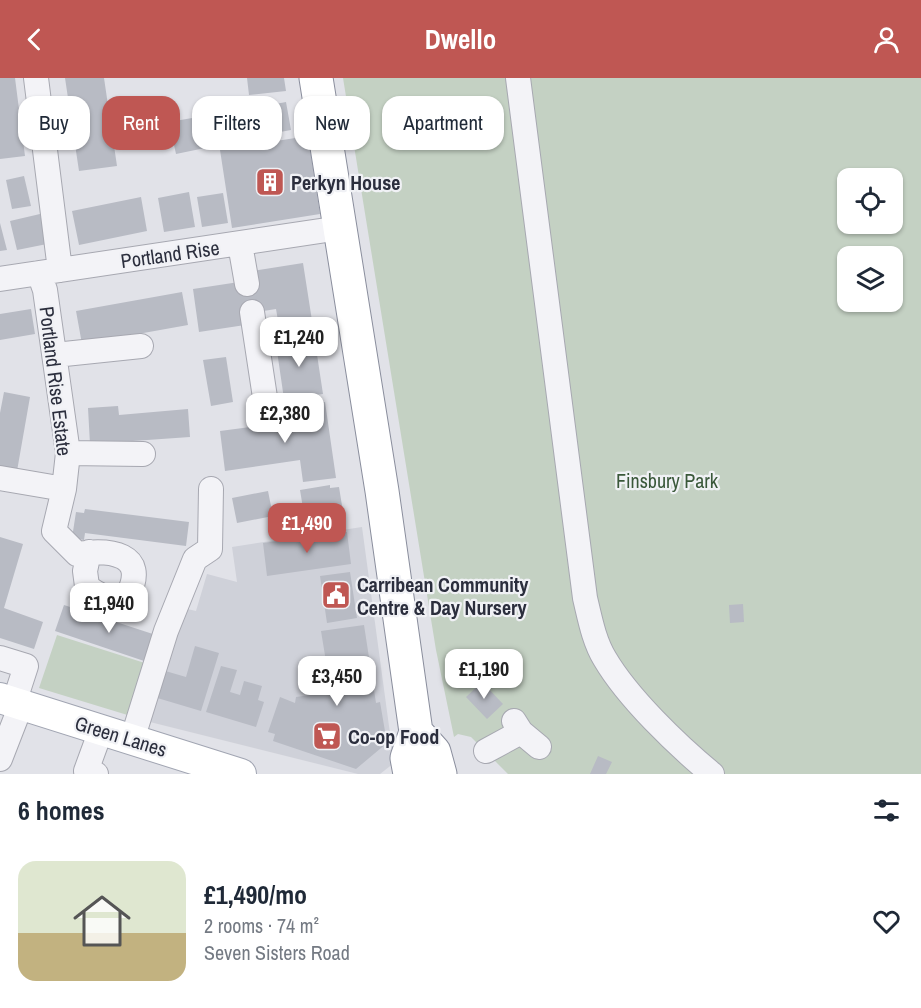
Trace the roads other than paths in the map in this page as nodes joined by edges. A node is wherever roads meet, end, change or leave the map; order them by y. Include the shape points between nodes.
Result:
1 (36, 78) edge
2 (316, 78) edge
3 (518, 78) edge
4 (340, 228) junction
5 (222, 246) junction
6 (50, 272) junction
7 (0, 279) edge
8 (247, 284) dead end
9 (252, 312) dead end
10 (141, 346) dead end
11 (55, 355) junction
12 (266, 404) dead end
13 (68, 453) junction
14 (143, 454) dead end
15 (0, 478) edge
16 (64, 489) junction
17 (211, 489) dead end
18 (89, 552) dead end
19 (0, 658) edge
20 (12, 702) edge
21 (101, 730) junction
22 (416, 732) junction
23 (524, 734) dead end
24 (132, 740) junction
25 (486, 751) dead end
26 (0, 759) edge
27 (96, 774) edge
28 (241, 774) edge
29 (410, 774) edge
30 (440, 774) edge
31 (712, 774) edge

1 - 6 street, Portland Rise Estate
2 - 4 highway
3 - 31 street via 591,626 604,658 620,680 666,732
4 - 5 street, Portland Rise
4 - 22 highway
5 - 6 street, Portland Rise
5 - 8 street
6 - 7 street, Portland Rise
6 - 11 street, Portland Rise Estate via 45,290
9 - 12 street
10 - 11 street
11 - 13 street, Portland Rise Estate
13 - 14 street
13 - 16 street, Portland Rise Estate
15 - 16 street
16 - 18 street, Portland Rise Estate via 54,531 77,554
17 - 24 street via 210,549 195,559 166,631
19 - 20 street via 26,666
20 - 21 main road, Green Lanes
20 - 26 street
21 - 24 main road, Green Lanes
21 - 27 street via 86,771
22 - 29 highway via 407,758
22 - 30 highway via 434,752
23 - 25 street
24 - 28 main road, Green Lanes

